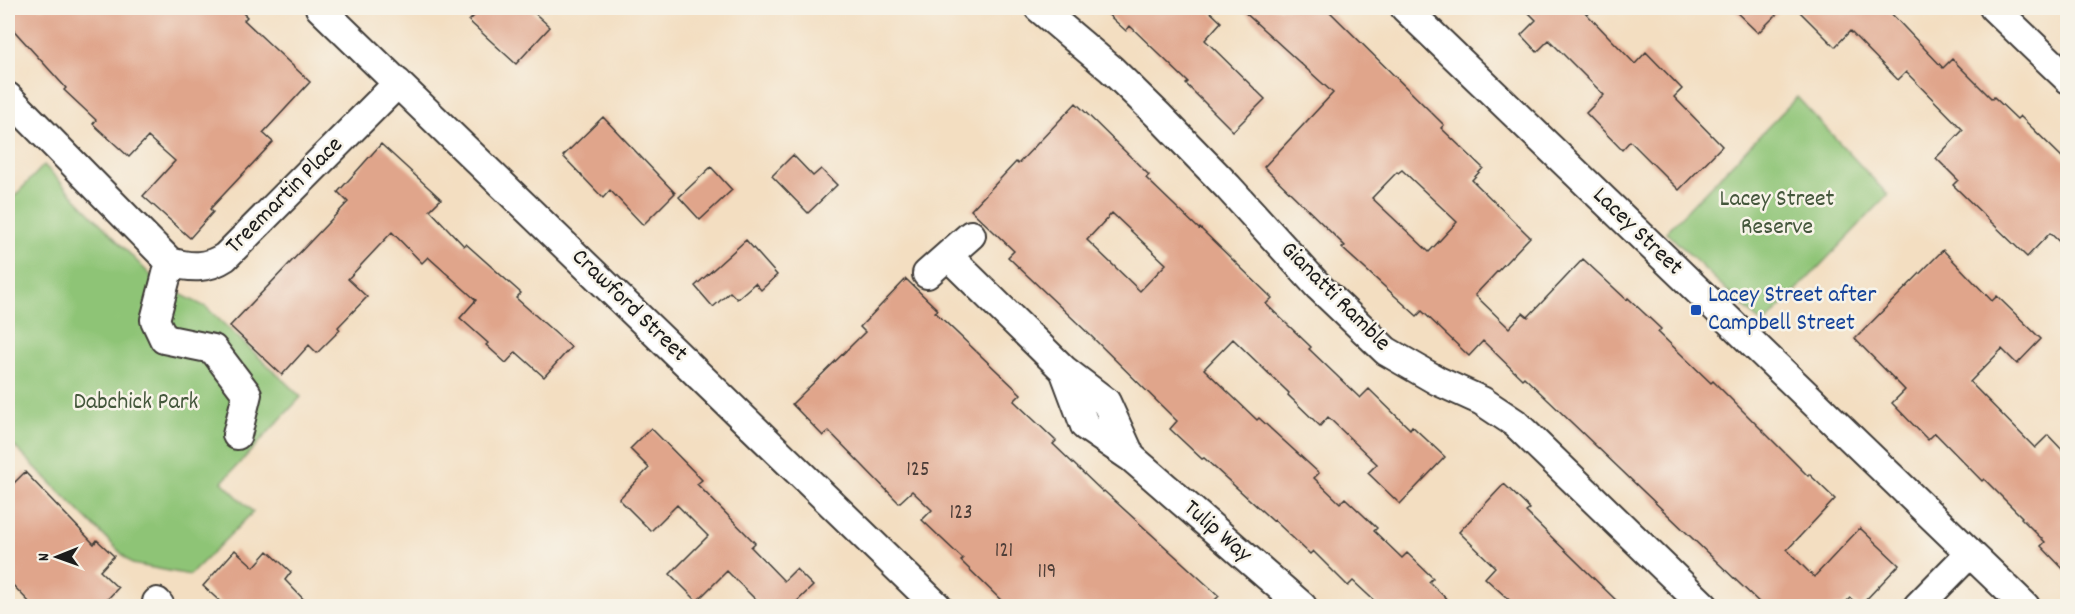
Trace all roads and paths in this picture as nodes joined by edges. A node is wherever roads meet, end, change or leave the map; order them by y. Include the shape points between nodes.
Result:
1 (320, 8) edge
2 (1039, 8) edge
3 (1405, 8) edge
4 (1994, 8) edge
5 (2067, 79) edge
6 (398, 83) junction
7 (8, 97) edge
8 (970, 235) dead end
9 (170, 262) junction
10 (237, 435) dead end
11 (1970, 553) junction
12 (937, 606) edge
13 (1302, 606) edge
14 (1704, 606) edge
15 (1918, 606) edge
16 (2025, 606) edge

1 - 6 street, Crawford Street
2 - 14 street, Gianatti Ramble via 1159,116 1386,351 1482,401 1515,423
3 - 11 street, Lacey Street
4 - 5 street
6 - 9 street, Treemartin Place via 225,257 203,266 186,267
6 - 12 street, Crawford Street
7 - 9 street
8 - 13 street, Tulip Way via 938,265 1064,370 1085,426 1132,458
9 - 10 street via 155,320 164,339 213,350 247,394
11 - 15 street
11 - 16 street, Lacey Street

